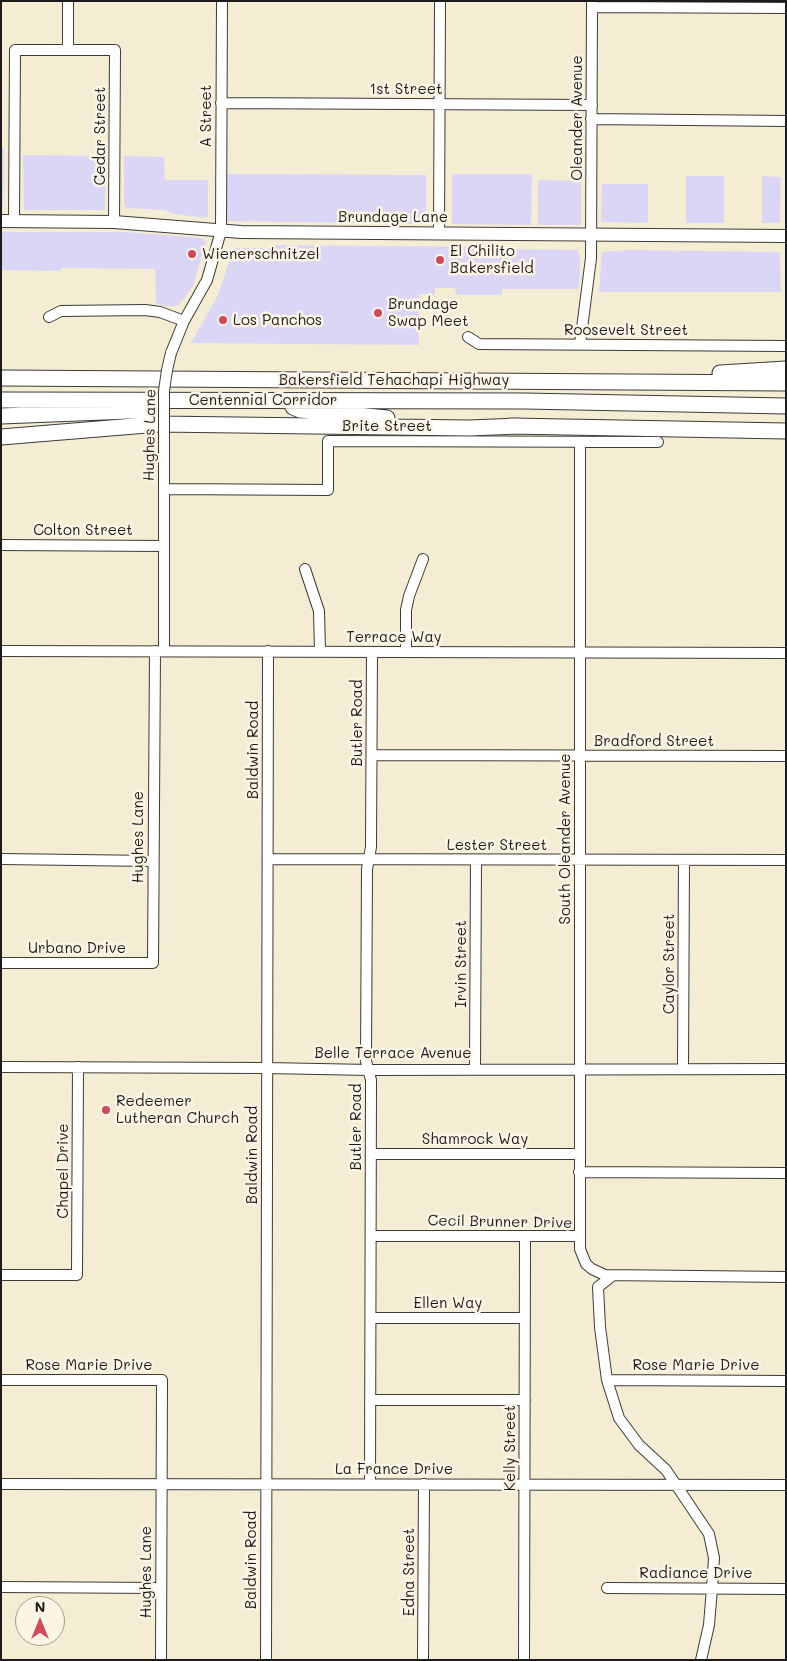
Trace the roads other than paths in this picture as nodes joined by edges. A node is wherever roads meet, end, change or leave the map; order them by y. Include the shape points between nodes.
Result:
1 (68, 1) edge
2 (222, 1) edge
3 (440, 1) edge
4 (592, 4) edge
5 (786, 8) edge
6 (68, 50) junction
7 (221, 103) junction
8 (440, 104) junction
9 (592, 105) junction
10 (592, 119) junction
11 (786, 120) edge
12 (7, 221) edge
13 (114, 222) junction
14 (221, 231) junction
15 (439, 234) junction
16 (591, 235) junction
17 (786, 236) edge
18 (49, 317) dead end
19 (184, 321) junction
20 (468, 337) dead end
21 (580, 344) junction
22 (786, 346) edge
23 (786, 369) edge
24 (1, 378) edge
25 (537, 381) junction
26 (786, 383) edge
27 (1, 400) edge
28 (524, 401) junction
29 (786, 406) edge
30 (293, 407) junction
31 (1, 416) edge
32 (519, 426) junction
33 (786, 431) edge
34 (1, 437) edge
35 (580, 442) junction
36 (658, 442) dead end
37 (164, 489) junction
38 (1, 545) edge
39 (164, 546) junction
40 (423, 559) dead end
41 (305, 569) dead end
42 (1, 651) edge
43 (159, 651) junction
44 (268, 651) junction
45 (320, 651) junction
46 (372, 652) junction
47 (406, 652) junction
48 (580, 652) junction
49 (786, 652) edge
50 (372, 755) junction
51 (580, 756) junction
52 (786, 756) edge
53 (268, 859) junction
54 (1, 860) edge
55 (369, 860) junction
56 (476, 860) junction
57 (580, 860) junction
58 (684, 860) junction
59 (786, 860) edge
60 (153, 861) junction
61 (1, 963) edge
62 (153, 963) joint
63 (1, 1067) edge
64 (78, 1067) junction
65 (267, 1068) junction
66 (475, 1068) junction
67 (580, 1068) junction
68 (684, 1068) junction
69 (786, 1069) edge
70 (370, 1070) junction
71 (371, 1154) junction
72 (579, 1154) junction
73 (579, 1172) junction
74 (786, 1173) edge
75 (371, 1236) junction
76 (525, 1236) junction
77 (579, 1236) junction
78 (1, 1275) edge
79 (612, 1276) junction
80 (786, 1277) edge
81 (371, 1318) junction
82 (525, 1318) junction
83 (1, 1380) edge
84 (607, 1380) junction
85 (786, 1381) edge
86 (370, 1400) junction
87 (525, 1400) junction
88 (1, 1484) edge
89 (161, 1484) junction
90 (266, 1484) junction
91 (370, 1484) junction
92 (424, 1484) junction
93 (525, 1484) junction
94 (675, 1484) junction
95 (786, 1485) edge
96 (1, 1587) edge
97 (160, 1588) junction
98 (607, 1588) dead end
99 (712, 1588) junction
100 (786, 1588) edge
101 (161, 1660) edge
102 (266, 1660) edge
103 (423, 1660) edge
104 (524, 1660) edge
105 (700, 1660) edge

1 - 6 street
2 - 7 street, A Street
3 - 8 street
4 - 5 street
4 - 9 street, Oleander Avenue
6 - 12 street via 15,50
6 - 13 street, Cedar Street via 115,50
7 - 8 street, 1st Street
7 - 14 street, A Street
8 - 9 street, 1st Street
8 - 15 street
9 - 10 street, Oleander Avenue
10 - 11 street
10 - 16 street, Oleander Avenue
12 - 13 main road, Brundage Lane
13 - 14 main road, Brundage Lane
14 - 15 main road, Brundage Lane
14 - 19 street, Hughes Lane via 207,280
15 - 16 main road, Brundage Lane
16 - 17 main road, Brundage Lane
16 - 21 street via 590,278
18 - 19 street via 61,311 145,310
19 - 37 street, Hughes Lane, bridge via 171,354 164,391
20 - 21 street, Roosevelt Street via 479,344
21 - 22 street, Roosevelt Street
23 - 25 highway
24 - 25 highway, Bakersfield Tehachapi Highway
25 - 26 highway, Bakersfield Tehachapi Highway
27 - 28 highway, Centennial Corridor
28 - 29 highway, Bakersfield Tehachapi Highway
28 - 30 highway
30 - 31 highway
30 - 32 highway via 371,417
32 - 33 highway
32 - 34 highway via 159,424
35 - 36 street, Brite Street
35 - 37 street, Brite Street via 328,441 328,490
35 - 48 street, South Oleander Avenue
37 - 39 street, Hughes Lane
38 - 39 street, Colton Street
39 - 43 street, Hughes Lane
40 - 47 street via 406,610
41 - 45 street via 319,612
42 - 43 street, Terrace Way
43 - 44 street, Terrace Way
43 - 60 street, Hughes Lane
44 - 45 street, Terrace Way
44 - 53 street, Baldwin Road
45 - 46 street, Terrace Way
46 - 47 street, Terrace Way
46 - 50 street, Butler Road
47 - 48 street, Terrace Way
48 - 49 street, Terrace Way
48 - 51 street, South Oleander Avenue
50 - 51 street, Bradford Street
50 - 55 street, Butler Road
51 - 52 street, Bradford Street
51 - 57 street, South Oleander Avenue
53 - 55 street, Lester Street
53 - 65 street, Baldwin Road
54 - 60 street
55 - 56 street, Lester Street
55 - 70 street, Butler Road via 366,1060
56 - 57 street, Lester Street
56 - 66 street, Irvin Street
57 - 58 street, Lester Street
57 - 67 street, South Oleander Avenue
58 - 59 street, Lester Street
58 - 68 street, Caylor Street
60 - 62 street, Hughes Lane
61 - 62 street, Urbano Drive
63 - 64 street, Belle Terrace Avenue
64 - 65 street, Belle Terrace Avenue
64 - 78 street, Chapel Drive via 77,1276
65 - 70 street, Belle Terrace Avenue
65 - 90 street, Baldwin Road
66 - 67 street, Belle Terrace Avenue
66 - 70 street, Belle Terrace Avenue
67 - 68 street, Belle Terrace Avenue
67 - 72 street, South Oleander Avenue
68 - 69 street, Belle Terrace Avenue
70 - 71 street, Butler Road
71 - 72 street, Shamrock Way
71 - 75 street, Butler Road
72 - 73 street, South Oleander Avenue
73 - 74 street
73 - 77 street, South Oleander Avenue
75 - 76 street, Cecil Brunner Drive
75 - 81 street, Butler Road
76 - 77 street, Cecil Brunner Drive
76 - 82 street, Kelly Street
77 - 79 street, Cecil Brunner Drive via 586,1264 599,1273
79 - 80 street, Cecil Brunner Drive
79 - 84 street via 598,1287 601,1346
81 - 82 street, Ellen Way
81 - 86 street, Butler Road
82 - 87 street, Kelly Street
83 - 89 street, Rose Marie Drive via 162,1380
84 - 85 street, Rose Marie Drive
84 - 94 street via 619,1418
86 - 87 street
86 - 91 street, Butler Road
87 - 93 street, Kelly Street
88 - 89 street, La France Drive
89 - 90 street, La France Drive
89 - 97 street, Hughes Lane
90 - 91 street, La France Drive
90 - 102 street, Baldwin Road
91 - 92 street, La France Drive
92 - 93 street, La France Drive
92 - 103 street, Edna Street
93 - 94 street, La France Drive
93 - 104 street, Kelly Street
94 - 95 street, La France Drive
94 - 99 street via 709,1534 714,1558
96 - 97 street
97 - 101 street, Hughes Lane
98 - 99 street, Radiance Drive
99 - 100 street, Radiance Drive
99 - 105 street via 709,1626

